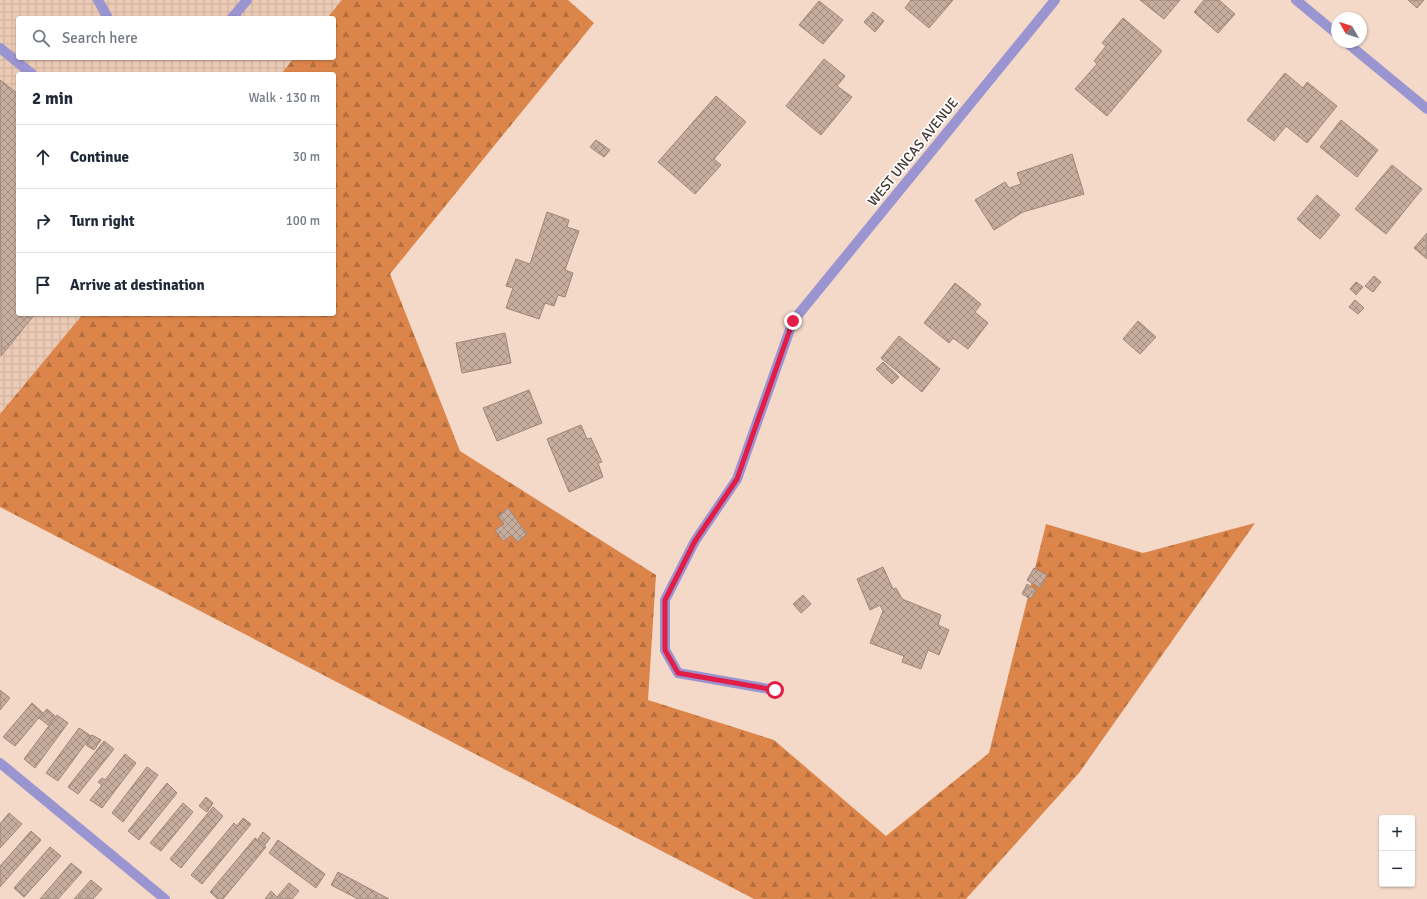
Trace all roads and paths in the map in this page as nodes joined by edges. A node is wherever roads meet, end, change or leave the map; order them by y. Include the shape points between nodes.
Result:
1 (98, 0) edge
2 (247, 0) edge
3 (1055, 0) edge
4 (1296, 0) edge
5 (107, 16) edge
6 (234, 16) edge
7 (1331, 29) edge
8 (0, 48) edge
9 (1353, 48) edge
10 (30, 72) edge
11 (1427, 109) edge
12 (775, 690) dead end
13 (0, 763) edge
14 (165, 899) edge

1 - 5 street
2 - 6 street
3 - 12 street, WEST UNCAS AVENUE via 793,321 737,479 695,541 665,600 665,650 678,673
4 - 7 street
8 - 10 street
9 - 11 street
13 - 14 street

